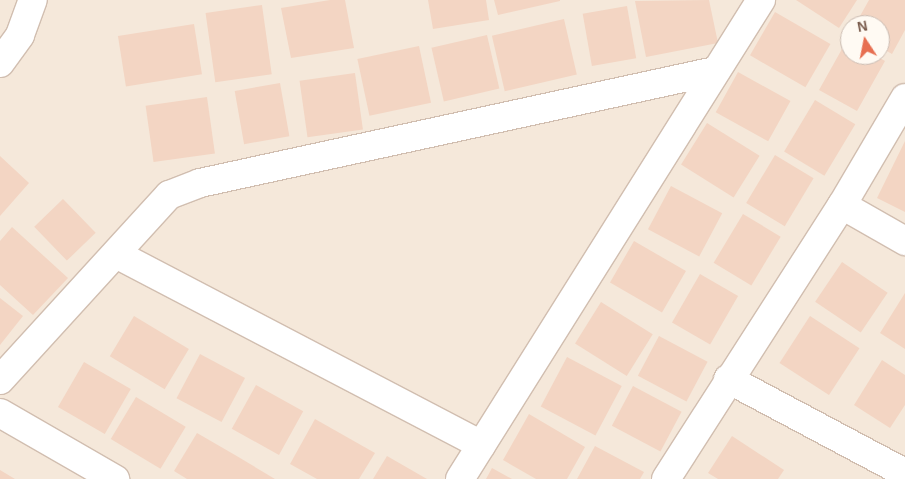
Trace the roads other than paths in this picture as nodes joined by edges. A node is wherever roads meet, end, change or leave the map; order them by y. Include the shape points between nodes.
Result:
1 (33, 0) edge
2 (761, 0) edge
3 (0, 63) edge
4 (715, 70) junction
5 (905, 98) edge
6 (842, 205) junction
7 (905, 241) edge
8 (118, 255) junction
9 (728, 379) junction
10 (0, 380) edge
11 (0, 413) edge
12 (481, 444) junction
13 (905, 473) edge
14 (115, 479) edge
15 (460, 479) edge
16 (666, 479) edge

1 - 3 street via 20,35
2 - 4 street
4 - 8 street via 200,183 169,195
4 - 12 street
5 - 6 street
6 - 7 street
6 - 9 street
8 - 10 street
8 - 12 street
9 - 13 street
9 - 16 street
11 - 14 street
12 - 15 street

